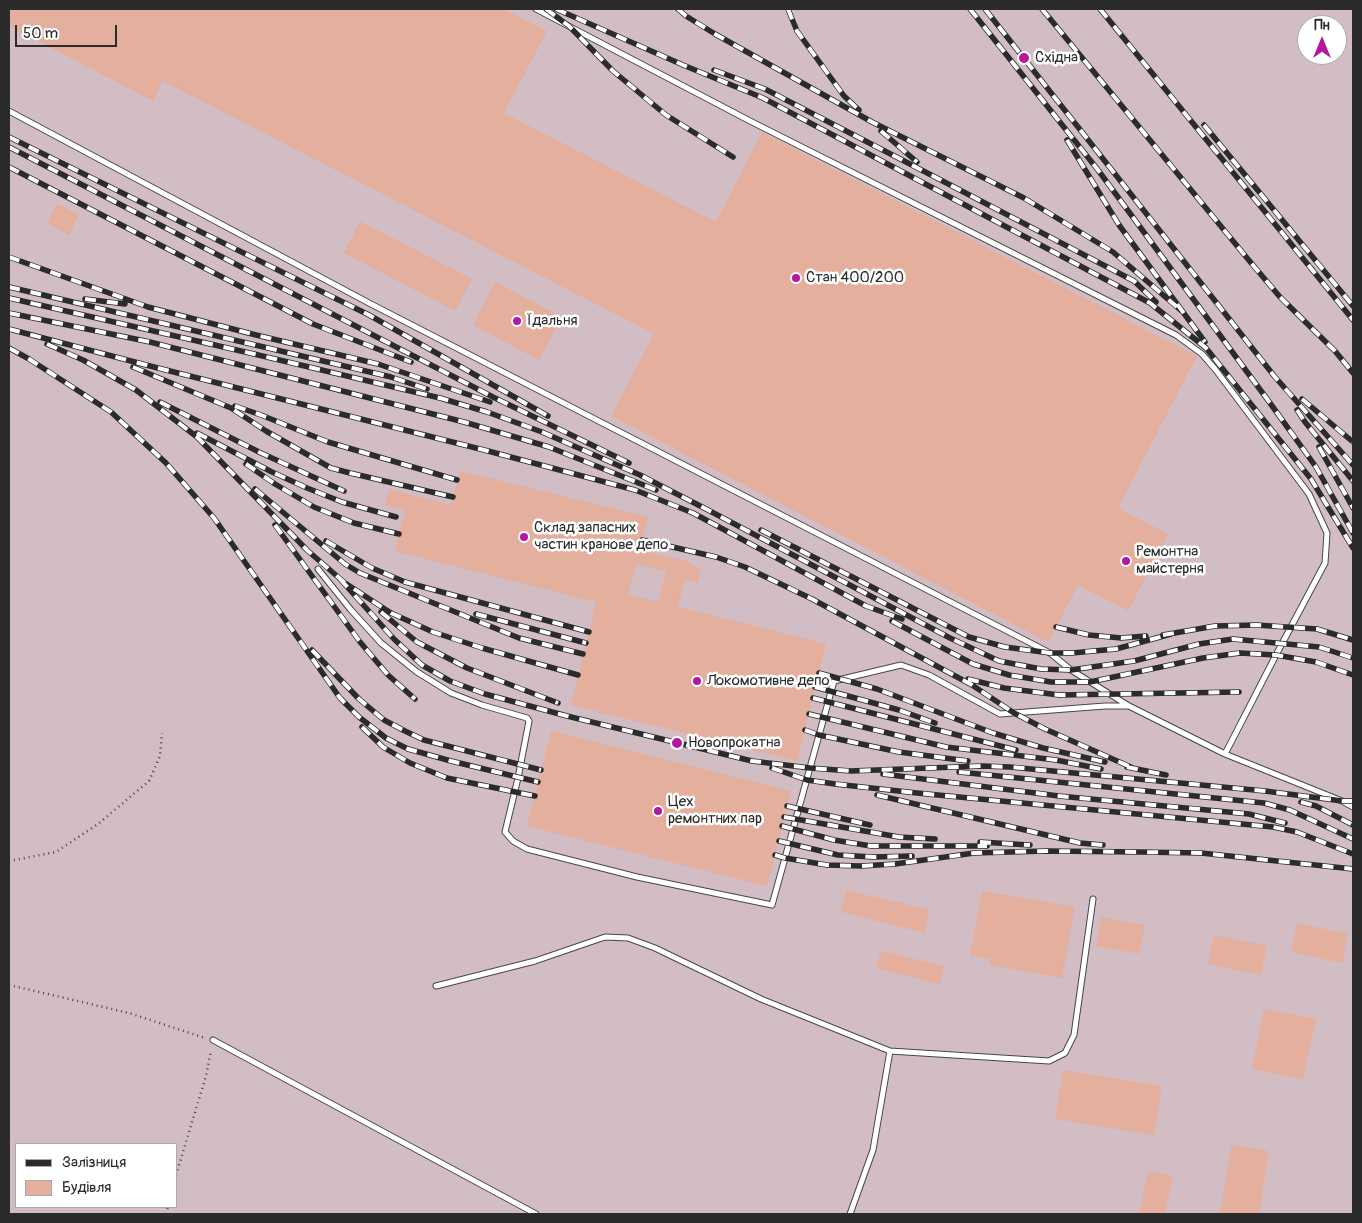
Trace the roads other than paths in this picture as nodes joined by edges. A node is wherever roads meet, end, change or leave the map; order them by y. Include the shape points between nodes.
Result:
1 (536, 9) edge
2 (9, 111) edge
3 (318, 569) dead end
4 (1129, 706) junction
5 (1225, 754) junction
6 (1353, 807) edge
7 (1093, 898) dead end
8 (436, 986) dead end
9 (213, 1040) road end
10 (890, 1051) junction
11 (536, 1214) edge
12 (850, 1214) edge

1 - 5 lane via 752,122 1176,335 1202,354 1309,494 1327,533 1324,563
2 - 4 lane via 369,303 1050,652 1071,670
3 - 4 lane via 381,643 417,672 451,693 528,718 505,832 512,841 527,849 637,877 772,905 834,681 901,665 929,675 1000,714
4 - 5 lane
5 - 6 lane
7 - 10 lane via 1074,1035 1065,1053 1048,1061
8 - 10 lane via 535,961 605,937 628,938 761,999
9 - 11 lane
10 - 12 lane via 873,1150

